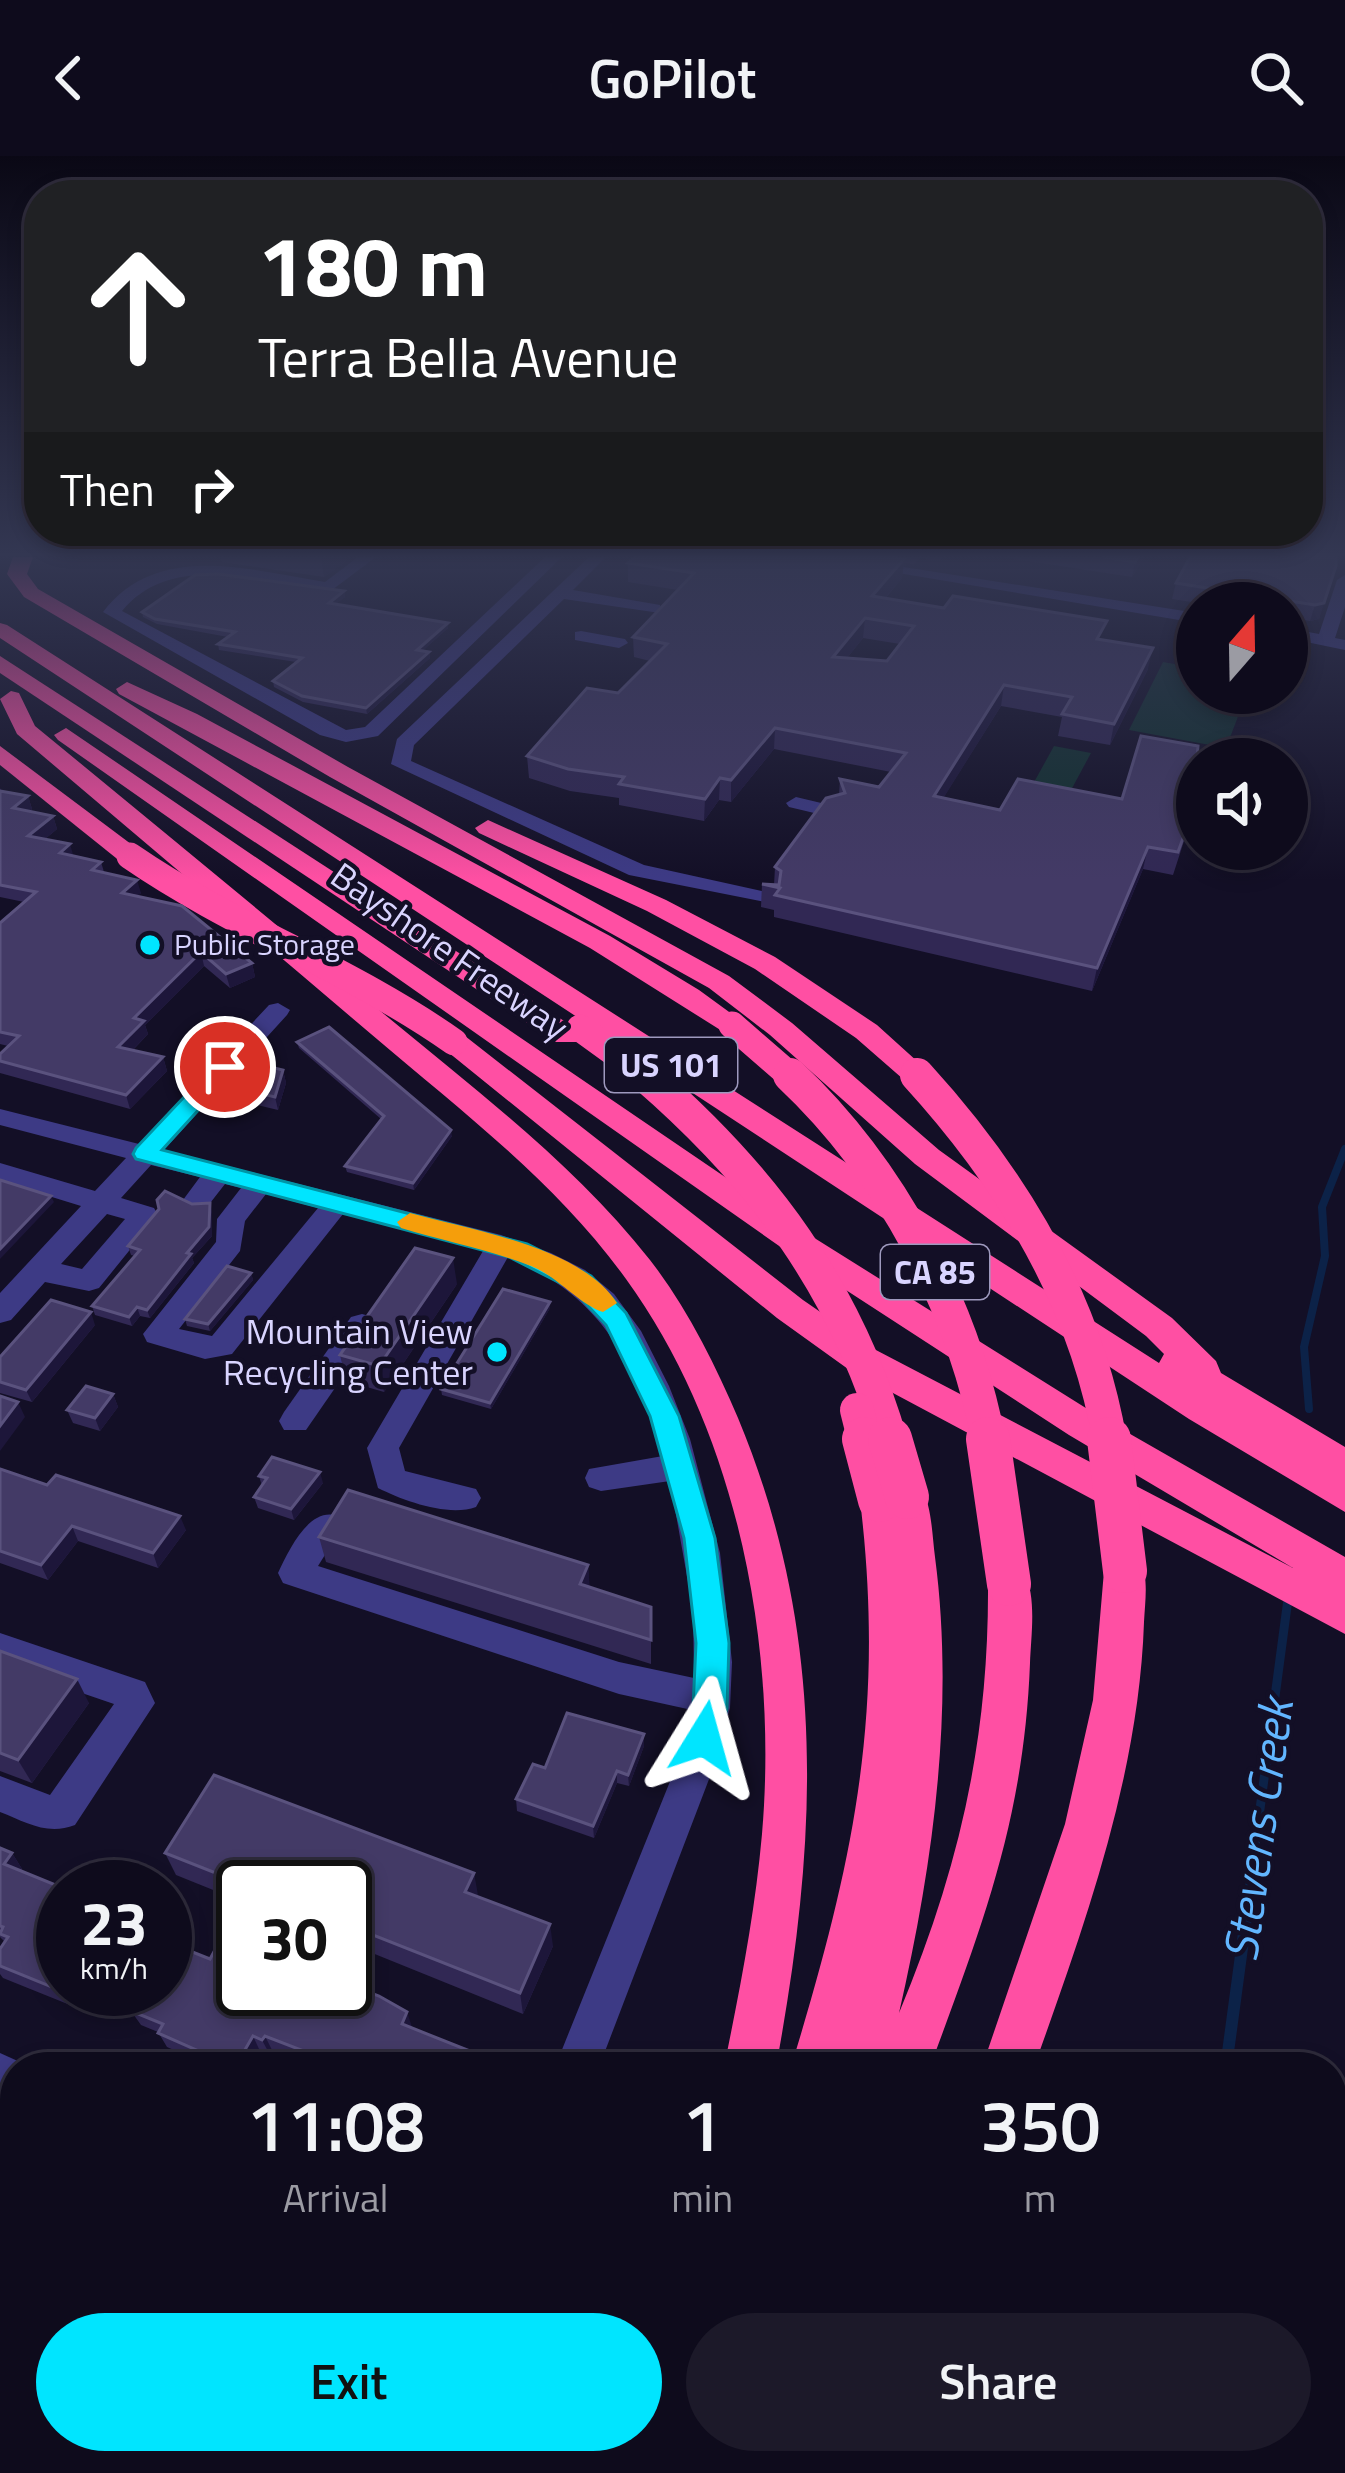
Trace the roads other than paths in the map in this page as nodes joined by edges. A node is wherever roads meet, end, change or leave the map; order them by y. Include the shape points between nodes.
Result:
1 (3, 665) edge
2 (38, 665) edge
3 (56, 665) edge
4 (83, 665) edge
5 (156, 665) edge
6 (208, 665) edge
7 (441, 665) edge
8 (487, 665) edge
9 (112, 683) junction
10 (6, 694) edge
11 (230, 708) junction
12 (0, 731) edge
13 (0, 753) edge
14 (795, 804) dead end
15 (831, 811) edge
16 (767, 899) edge
17 (241, 910) junction
18 (278, 1010) dead end
19 (574, 1032) junction
20 (0, 1117) edge
21 (145, 1154) junction
22 (0, 1172) edge
23 (219, 1173) junction
24 (260, 1184) junction
25 (103, 1200) junction
26 (197, 1200) edge
27 (337, 1203) junction
28 (498, 1244) junction
29 (39, 1270) junction
30 (377, 1305) edge
31 (0, 1312) edge
32 (1227, 1394) junction
33 (295, 1421) dead end
34 (681, 1466) junction
35 (1345, 1466) edge
36 (601, 1478) dead end
37 (1345, 1496) edge
38 (464, 1498) dead end
39 (894, 1499) junction
40 (326, 1526) edge
41 (1345, 1578) edge
42 (1345, 1616) edge
43 (0, 1649) edge
44 (711, 1698) junction
45 (0, 1794) edge
46 (583, 2052) edge
47 (753, 2052) edge
48 (821, 2052) edge
49 (865, 2052) edge
50 (910, 2052) edge
51 (1014, 2052) edge

1 - 19 highway
2 - 19 highway
3 - 37 highway, US 101
4 - 9 highway, Bayshore Freeway / US 101
5 - 11 highway
6 - 7 street via 346,736 371,732
8 - 16 street via 404,743 401,764 467,787 637,870
9 - 32 highway, Bayshore Freeway / US 101
9 - 50 highway, CA 85, bridge via 178,711 732,1024 830,1114 888,1190 964,1344 988,1423 1009,1584 1008,1690 993,1801 979,1863
10 - 17 highway via 26,729
10 - 41 highway, Bayshore Freeway / US 101 via 804,1247 1082,1425
11 - 32 highway via 718,982 927,1157 1160,1327
11 - 51 highway, bridge via 726,938 827,1000 914,1072 999,1171 1068,1294 1094,1365 1125,1571 1120,1675 1101,1786
12 - 17 highway
13 - 42 highway, bridge via 194,898 386,995 454,1042 861,1359
14 - 15 street
17 - 47 highway via 598,1215 657,1294 712,1393 762,1541 785,1690 784,1856
18 - 21 street
19 - 39 highway, bridge via 721,1166 771,1230 810,1296
20 - 21 street
21 - 23 street
21 - 25 street
22 - 25 street
23 - 24 street
23 - 26 street
24 - 27 street
24 - 27 street via 231,1219 230,1244 158,1334 221,1346
25 - 29 street
25 - 29 street via 144,1215 89,1281
27 - 28 street via 425,1237
28 - 34 street via 563,1270 601,1300 648,1379
28 - 38 street via 383,1448 390,1479
29 - 31 street
30 - 33 street
32 - 35 highway, Bayshore Freeway / US 101
34 - 36 street
34 - 44 street via 712,1611
39 - 48 highway via 890,1774 867,1894
39 - 49 highway via 922,1623 918,1782
40 - 44 street via 295,1573 619,1678
43 - 45 street via 132,1694 136,1702 61,1812
44 - 46 street via 704,1738

